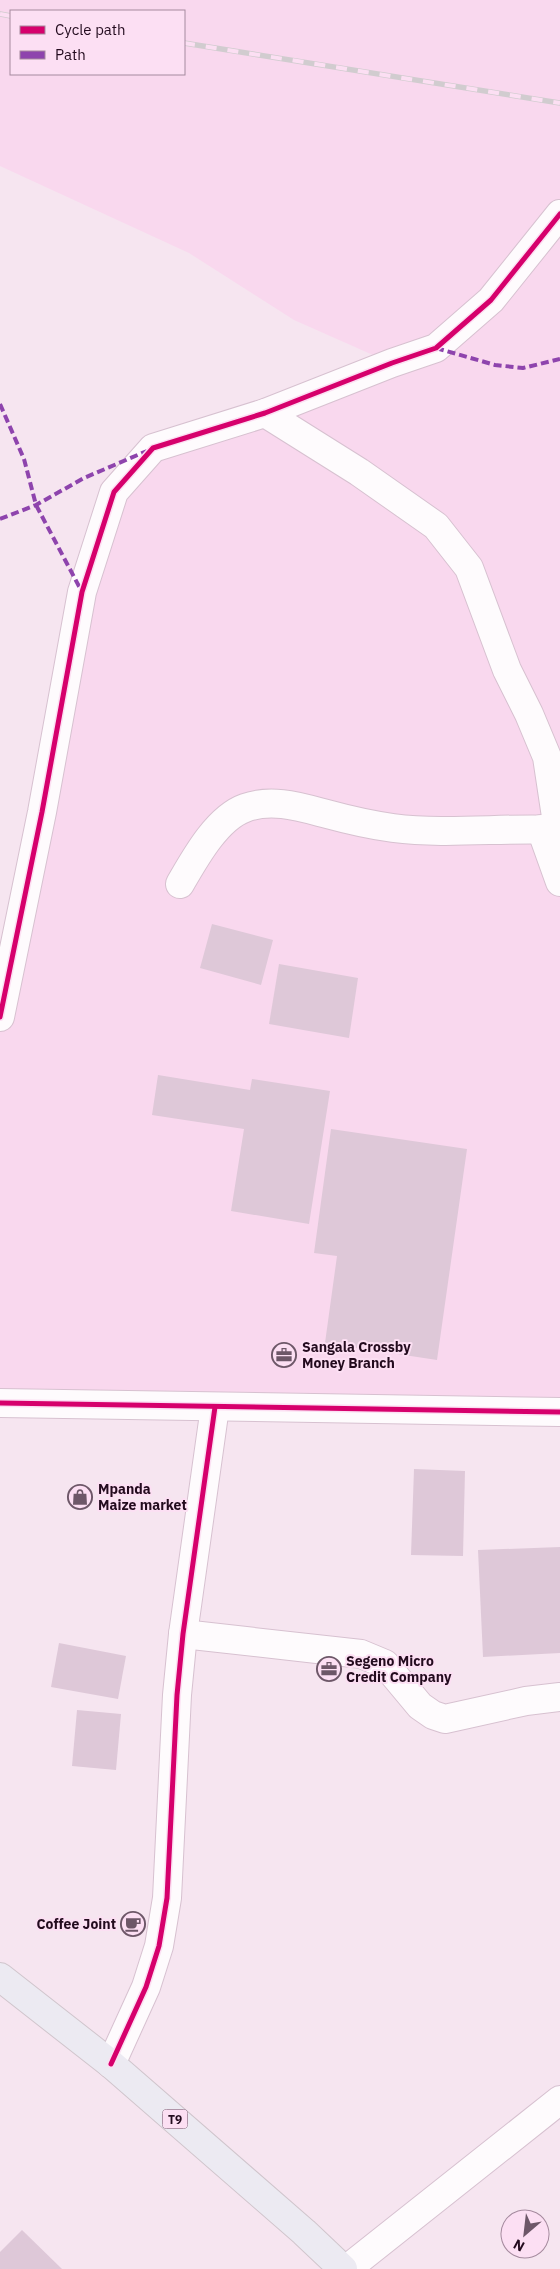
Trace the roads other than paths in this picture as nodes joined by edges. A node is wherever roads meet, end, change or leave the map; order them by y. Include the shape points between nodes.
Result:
1 (560, 214) edge
2 (265, 414) junction
3 (553, 830) edge
4 (560, 882) edge
5 (180, 884) dead end
6 (0, 1018) edge
7 (0, 1404) edge
8 (215, 1407) junction
9 (560, 1412) edge
10 (183, 1634) junction
11 (560, 1696) edge
12 (0, 1977) edge
13 (111, 2064) junction
14 (560, 2100) edge
15 (343, 2269) edge
16 (348, 2269) edge

1 - 2 street via 491,300 436,348
2 - 3 street via 359,472 436,526 469,568 508,670 547,757
2 - 6 street via 154,448 114,492 82,592
3 - 4 street
3 - 5 street via 394,828 266,802 244,808 224,820
7 - 8 street
8 - 9 street
8 - 10 street
10 - 11 street via 361,1654 385,1664 420,1706 445,1719
10 - 13 street via 176,1695 167,1898 159,1946 146,1987
12 - 13 highway, T9
13 - 15 highway, T9
14 - 16 street

